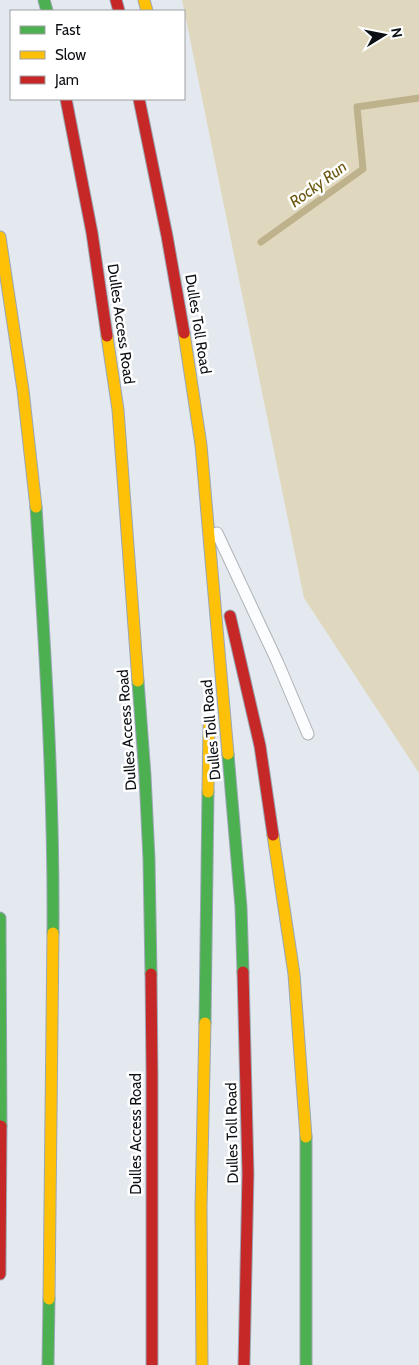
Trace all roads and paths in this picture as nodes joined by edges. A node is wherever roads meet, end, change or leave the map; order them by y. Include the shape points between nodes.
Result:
1 (66, 100) edge
2 (138, 100) edge
3 (159, 142) dead end
4 (167, 236) junction
5 (0, 237) edge
6 (207, 504) junction
7 (210, 672) dead end
8 (210, 719) dead end
9 (308, 734) dead end
10 (0, 918) edge
11 (48, 1262) junction
12 (0, 1274) edge
13 (43, 1365) edge
14 (48, 1365) edge
15 (152, 1365) edge
16 (202, 1365) edge
17 (244, 1365) edge
18 (306, 1365) edge

1 - 15 highway, Dulles Access Road via 92,233 118,410 145,775 150,898
2 - 4 highway, Dulles Toll Road
3 - 4 highway
4 - 6 highway, Dulles Toll Road via 201,445
5 - 11 highway via 35,496 46,658 53,897
6 - 7 highway
6 - 9 lane
6 - 17 highway, Dulles Toll Road via 241,907 248,1173
6 - 18 highway via 260,746 294,974 306,1128
8 - 16 highway via 201,1207
10 - 12 highway
11 - 13 highway
11 - 14 highway

